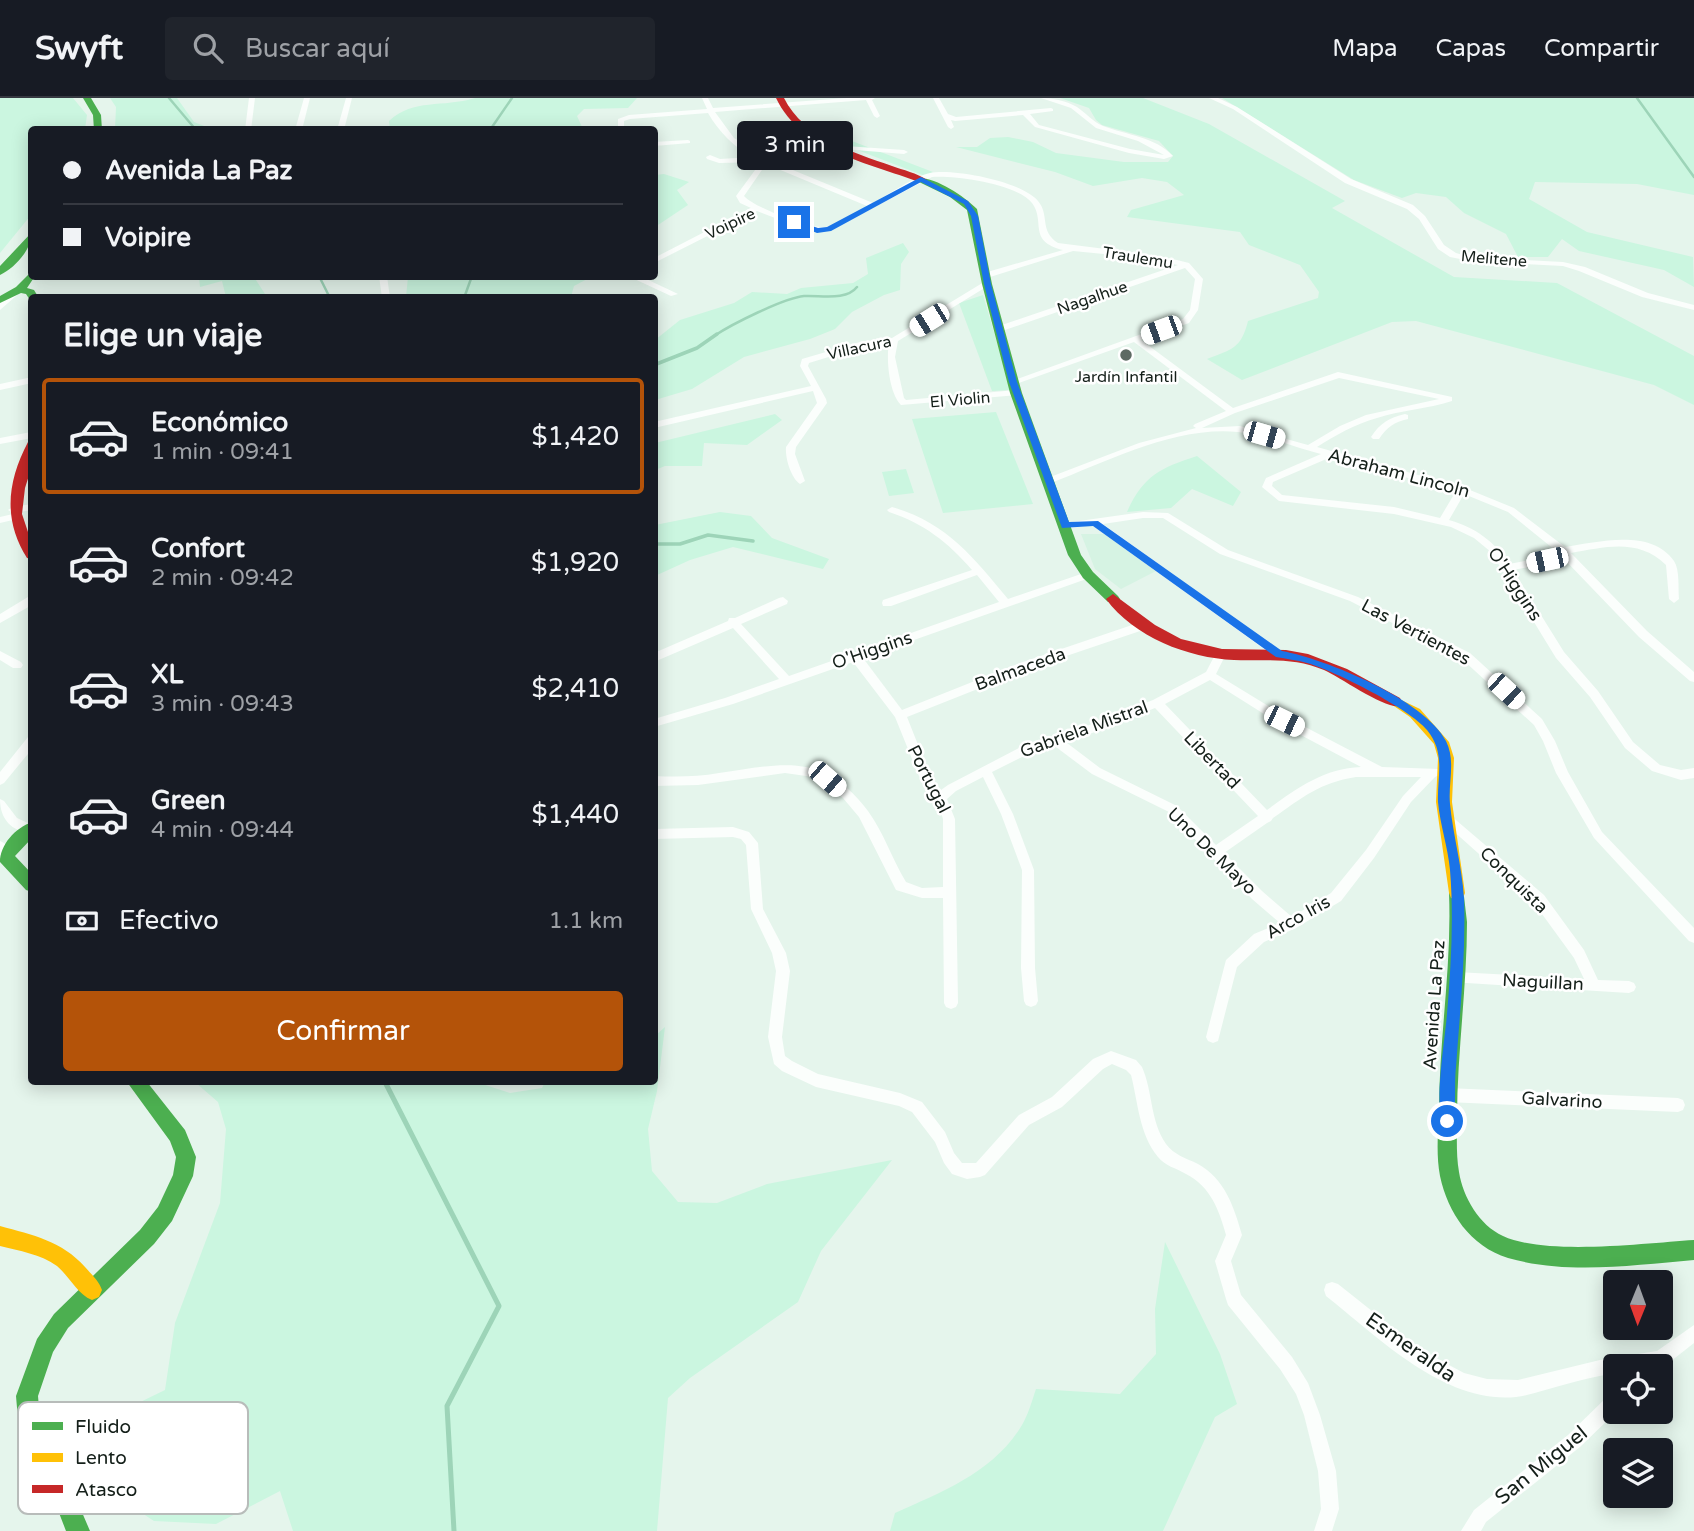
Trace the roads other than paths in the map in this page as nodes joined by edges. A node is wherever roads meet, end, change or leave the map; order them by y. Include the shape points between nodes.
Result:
1 (87, 98) edge
2 (99, 98) edge
3 (252, 98) edge
4 (307, 98) edge
5 (349, 98) edge
6 (705, 98) edge
7 (869, 98) edge
8 (936, 98) edge
9 (1044, 98) edge
10 (1212, 98) edge
11 (780, 101) edge
12 (1051, 110) dead end
13 (710, 111) junction
14 (1024, 113) junction
15 (877, 116) dead end
16 (947, 116) junction
17 (98, 126) edge
18 (108, 126) edge
19 (248, 126) edge
20 (299, 126) edge
21 (341, 126) edge
22 (621, 126) edge
23 (951, 127) dead end
24 (814, 136) junction
25 (688, 142) dead end
26 (658, 144) edge
27 (845, 148) junction
28 (904, 152) dead end
29 (710, 157) dead end
30 (755, 159) junction
31 (765, 161) junction
32 (921, 179) junction
33 (872, 205) junction
34 (758, 208) junction
35 (28, 240) edge
36 (1070, 250) junction
37 (28, 254) edge
38 (658, 259) edge
39 (1186, 265) junction
40 (0, 272) edge
41 (0, 279) edge
42 (987, 279) junction
43 (641, 280) edge
44 (27, 293) edge
45 (674, 294) dead end
46 (0, 300) edge
47 (0, 308) edge
48 (1694, 308) edge
49 (999, 329) junction
50 (894, 340) junction
51 (1136, 340) junction
52 (28, 381) edge
53 (0, 387) edge
54 (815, 388) junction
55 (1015, 388) junction
56 (1427, 408) junction
57 (1232, 411) junction
58 (658, 424) edge
59 (1191, 430) junction
60 (28, 436) edge
61 (1376, 437) dead end
62 (0, 441) edge
63 (1310, 449) junction
64 (1330, 454) junction
65 (28, 457) edge
66 (800, 481) dead end
67 (1048, 481) junction
68 (1462, 490) junction
69 (28, 509) edge
70 (891, 510) dead end
71 (9, 516) edge
72 (1444, 520) junction
73 (1095, 523) junction
74 (1065, 526) junction
75 (28, 551) edge
76 (1565, 554) junction
77 (1508, 568) junction
78 (979, 571) junction
79 (1088, 575) junction
80 (1674, 599) dead end
81 (783, 601) dead end
82 (28, 602) edge
83 (887, 603) dead end
84 (1005, 603) junction
85 (0, 619) edge
86 (733, 621) junction
87 (1142, 626) junction
88 (1221, 654) junction
89 (1279, 654) junction
90 (0, 655) edge
91 (658, 656) edge
92 (855, 656) junction
93 (18, 665) dead end
94 (1210, 675) junction
95 (1694, 678) edge
96 (786, 680) junction
97 (1157, 703) junction
98 (900, 715) junction
99 (658, 722) edge
100 (1058, 742) junction
101 (28, 745) edge
102 (985, 771) junction
103 (1438, 772) junction
104 (1694, 773) edge
105 (1383, 774) junction
106 (0, 780) edge
107 (658, 781) edge
108 (940, 798) junction
109 (0, 804) edge
110 (1267, 818) junction
111 (1446, 818) junction
112 (28, 828) edge
113 (28, 831) edge
114 (658, 834) edge
115 (3, 850) edge
116 (1215, 853) junction
117 (28, 881) edge
118 (951, 892) junction
119 (1291, 924) junction
120 (1694, 937) edge
121 (1457, 978) junction
122 (1594, 985) junction
123 (1629, 987) dead end
124 (1031, 1001) dead end
125 (951, 1003) dead end
126 (1213, 1037) dead end
127 (138, 1085) edge
128 (1447, 1095) junction
129 (1678, 1105) dead end
130 (0, 1236) edge
131 (1694, 1250) edge
132 (92, 1290) junction
133 (1332, 1290) dead end
134 (1692, 1340) edge
135 (1669, 1354) edge
136 (1603, 1366) edge
137 (27, 1402) edge
138 (1603, 1413) edge
139 (71, 1514) edge
140 (78, 1531) edge
141 (1323, 1531) edge
142 (1470, 1531) edge

1 - 17 main road
2 - 18 main road
3 - 19 street
4 - 20 street
5 - 21 street
6 - 13 street
7 - 11 street
7 - 15 street
8 - 16 street
9 - 14 street via 1073,107 1098,127 1140,140 1169,156 1129,151 1037,126
10 - 48 street, Melitene via 1348,181 1410,207 1441,247 1454,255 1563,264 1644,295
11 - 13 street
11 - 24 main road, Avenida La Paz via 795,123
12 - 14 street
13 - 22 street via 629,117 620,120
13 - 30 street via 725,135
14 - 16 street
16 - 23 street via 944,118
24 - 27 main road, Avenida La Paz
24 - 31 street
25 - 26 street
27 - 28 street
27 - 32 main road, Avenida La Paz
29 - 30 street via 719,161
30 - 31 street
31 - 33 street
31 - 34 street via 740,196
32 - 33 street, Voipire
32 - 36 street, Traulemu via 938,173 965,175 1023,194 1037,204 1044,236
32 - 42 main road, Avenida La Paz via 972,209
33 - 34 street, Voipire via 823,230
34 - 38 street, Voipire
35 - 40 main road
36 - 39 street, Traulemu via 1161,258
36 - 42 street, Villacura
37 - 41 main road
39 - 49 street, Nagalhue
39 - 51 street, Traulemu via 1199,279 1191,317
42 - 49 main road, Avenida La Paz
42 - 50 street, Villacura
43 - 45 street
44 - 46 main road
44 - 47 street
49 - 55 main road, Avenida La Paz
50 - 54 street, Villacura via 805,361 803,366
50 - 55 street, El Violin via 891,357 904,403
51 - 55 street, Traulemu
51 - 57 street
52 - 53 street
54 - 58 street
54 - 66 street via 822,403 791,447
55 - 67 main road, Avenida La Paz
56 - 57 street via 1448,399 1338,375
56 - 61 street via 1417,415 1392,419
56 - 63 street via 1377,414 1333,432
57 - 59 street
59 - 63 street, Abraham Lincoln via 1240,429
59 - 67 street, Abraham Lincoln
60 - 62 street
63 - 64 street, Abraham Lincoln
64 - 68 street, Abraham Lincoln
64 - 72 street, O'Higgins via 1269,480 1267,487 1279,498
65 - 71 main road
67 - 74 main road, Avenida La Paz
68 - 72 street
68 - 76 street, Abraham Lincoln via 1511,510
69 - 71 street
70 - 78 street via 924,520 946,535
71 - 75 main road
72 - 77 street, O'Higgins via 1480,536
73 - 74 street, Las Vertientes
73 - 89 street
73 - 120 street, Las Vertientes via 1165,514 1224,552 1354,599 1466,656 1538,722 1598,835
74 - 79 main road, Avenida La Paz
76 - 77 street
76 - 80 street via 1628,542 1652,548 1671,564
76 - 95 street, Abraham Lincoln via 1643,634
77 - 104 street, O'Higgins via 1560,655 1594,694 1629,746 1656,768 1681,775
78 - 83 street
78 - 84 street
79 - 84 street, O'Higgins
79 - 87 main road, Avenida La Paz
81 - 86 street
82 - 85 street
84 - 92 street, O'Higgins
86 - 91 street
86 - 96 street
87 - 88 main road, Avenida La Paz via 1168,640
87 - 98 street, Balmaceda
88 - 89 main road, Avenida La Paz
88 - 94 street
89 - 103 main road, Avenida La Paz via 1334,669 1415,713 1441,742 1446,758
90 - 93 street
92 - 96 street, O'Higgins
92 - 98 street, Portugal
94 - 97 street, Gabriela Mistral
94 - 105 street
96 - 99 street, O'Higgins
97 - 100 street, Gabriela Mistral
97 - 110 street, Libertad
98 - 108 street, Portugal via 925,776
100 - 102 street, Gabriela Mistral via 1025,750
100 - 116 street, Uno De Mayo via 1096,771 1173,809
101 - 106 street
102 - 108 street, Gabriela Mistral
102 - 124 street via 1028,870
103 - 105 street
103 - 111 main road, Avenida La Paz
103 - 119 street, Arco Iris via 1407,799 1336,897
105 - 110 street via 1332,776 1309,786
107 - 118 street via 695,781 782,767 813,771 843,792 864,816 901,886 922,893
108 - 118 street, Portugal via 949,819
109 - 112 street via 13,821
110 - 116 street
111 - 121 main road, Avenida La Paz via 1458,900
111 - 122 street, Conquista via 1539,899 1579,954
113 - 115 main road
114 - 141 street via 745,835 752,843 757,909 783,971 775,1037 779,1059 816,1080 917,1107 957,1169 980,1170 1024,1120 1057,1102 1098,1064 1111,1057 1131,1065 1162,1151 1209,1180 1222,1197 1234,1235 1223,1261 1234,1299 1303,1390 1327,1471 1330,1509
115 - 117 main road via 7,862
116 - 119 street, Uno De Mayo
118 - 125 street, Portugal
119 - 126 street, Arco Iris via 1259,938 1231,964
121 - 122 street, Naguillan
121 - 128 main road, Avenida La Paz
122 - 123 street, Naguillan
127 - 132 main road via 179,1139 186,1158 184,1176 159,1224
128 - 129 street, Galvarino
128 - 131 main road, Avenida La Paz via 1449,1172 1458,1203 1475,1228 1506,1248 1554,1255
130 - 132 main road via 49,1250 65,1260
132 - 137 main road via 66,1314 48,1340 36,1362
133 - 136 street, Esmeralda via 1433,1367 1480,1388 1513,1389
134 - 135 street
138 - 142 street, San Miguel via 1480,1516
139 - 140 main road

